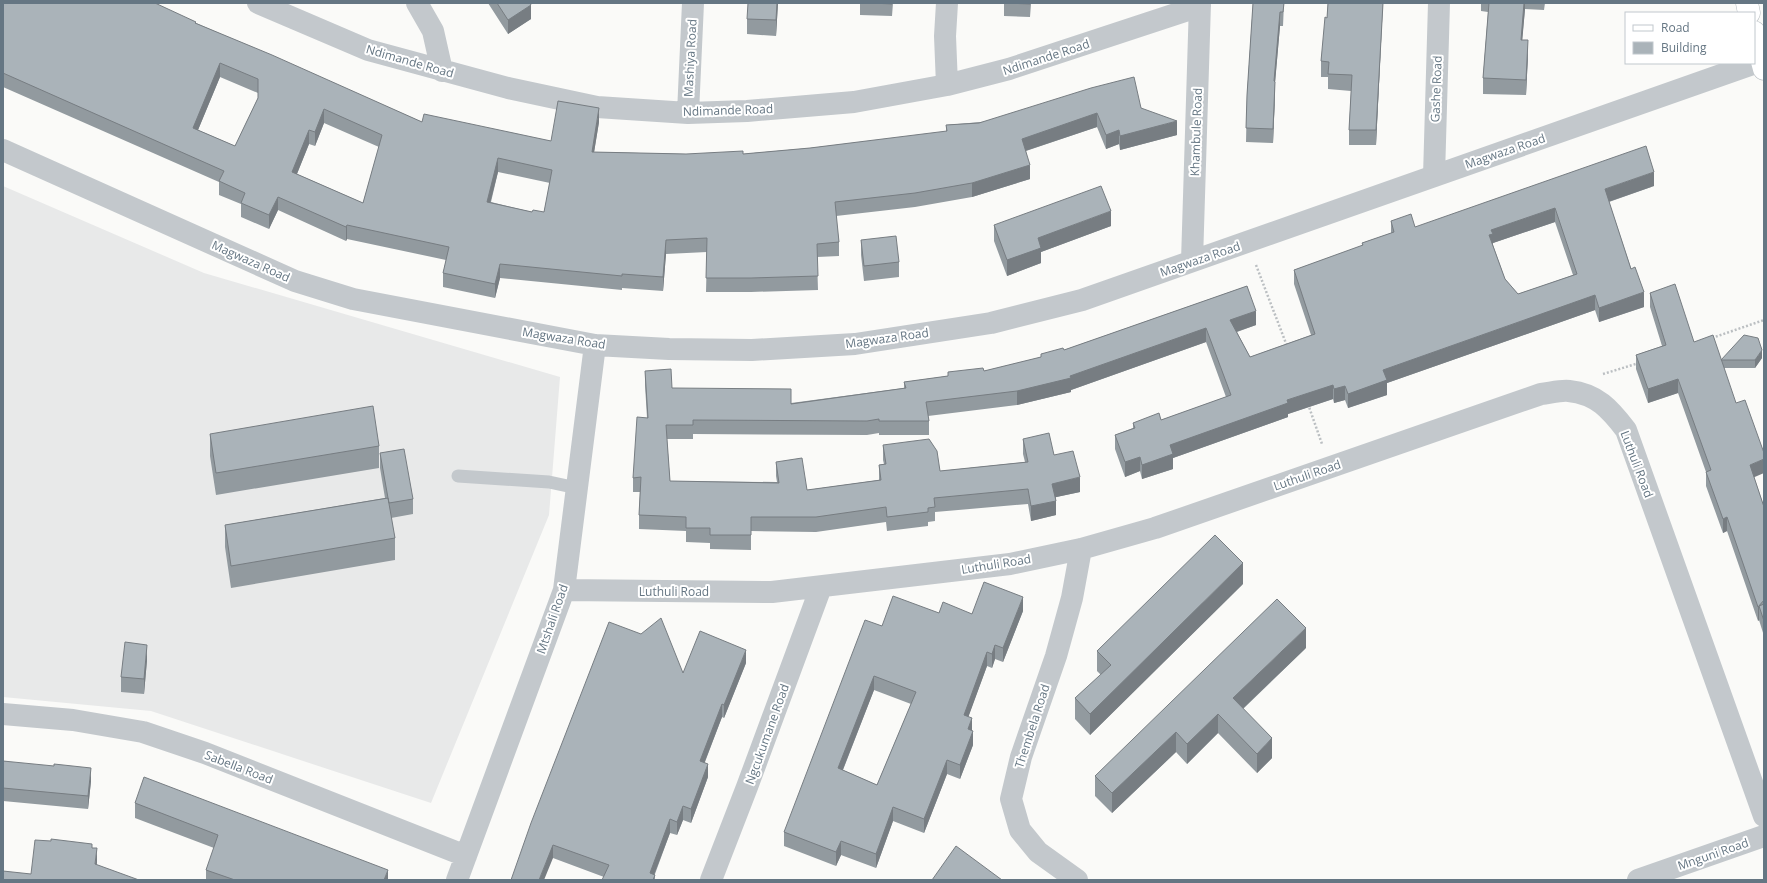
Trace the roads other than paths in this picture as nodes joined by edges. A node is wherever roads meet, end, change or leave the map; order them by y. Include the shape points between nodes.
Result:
1 (258, 3) edge
2 (417, 3) edge
3 (693, 3) edge
4 (947, 3) edge
5 (1439, 3) edge
6 (1200, 4) edge
7 (1755, 35) edge
8 (1763, 63) edge
9 (442, 71) junction
10 (947, 85) junction
11 (688, 113) junction
12 (3, 150) edge
13 (1434, 176) junction
14 (1192, 261) junction
15 (596, 345) junction
16 (458, 476) dead end
17 (577, 488) junction
18 (1082, 549) junction
19 (821, 587) junction
20 (564, 590) junction
21 (3, 714) edge
22 (1764, 816) edge
23 (1764, 836) edge
24 (466, 856) junction
25 (457, 880) edge
26 (711, 880) edge
27 (1077, 880) edge
28 (1638, 880) edge

1 - 9 street, Ndimande Road via 368,50
2 - 9 street via 433,31
3 - 11 street, Mashiya Road
4 - 10 street
5 - 13 street, Gashe Road
6 - 10 street, Ndimande Road via 1009,69
6 - 14 street, Khambule Road
7 - 8 street
8 - 13 street, Magwaza Road
9 - 11 street, Ndimande Road via 597,107
10 - 11 street, Ndimande Road via 854,102
12 - 15 street, Magwaza Road via 296,281 352,299
13 - 14 street, Magwaza Road
14 - 15 street, Magwaza Road via 1082,300 991,323 855,344 752,350
15 - 17 street, Mtshali Road
16 - 17 lane via 549,482
17 - 20 street, Mtshali Road
18 - 19 street, Luthuli Road via 1010,564
18 - 22 street, Luthuli Road via 1155,528 1541,394 1569,391 1594,397 1610,410 1626,430
18 - 27 street, Thembela Road via 1056,656 1021,757 1011,799 1020,830 1038,852
19 - 20 street, Luthuli Road via 772,592
19 - 26 street, Ngcukumane Road
20 - 24 street, Mtshali Road
21 - 24 street, Sabella Road via 73,720 143,732 205,753
23 - 28 street, Mnguni Road
24 - 25 street, Mtshali Road

